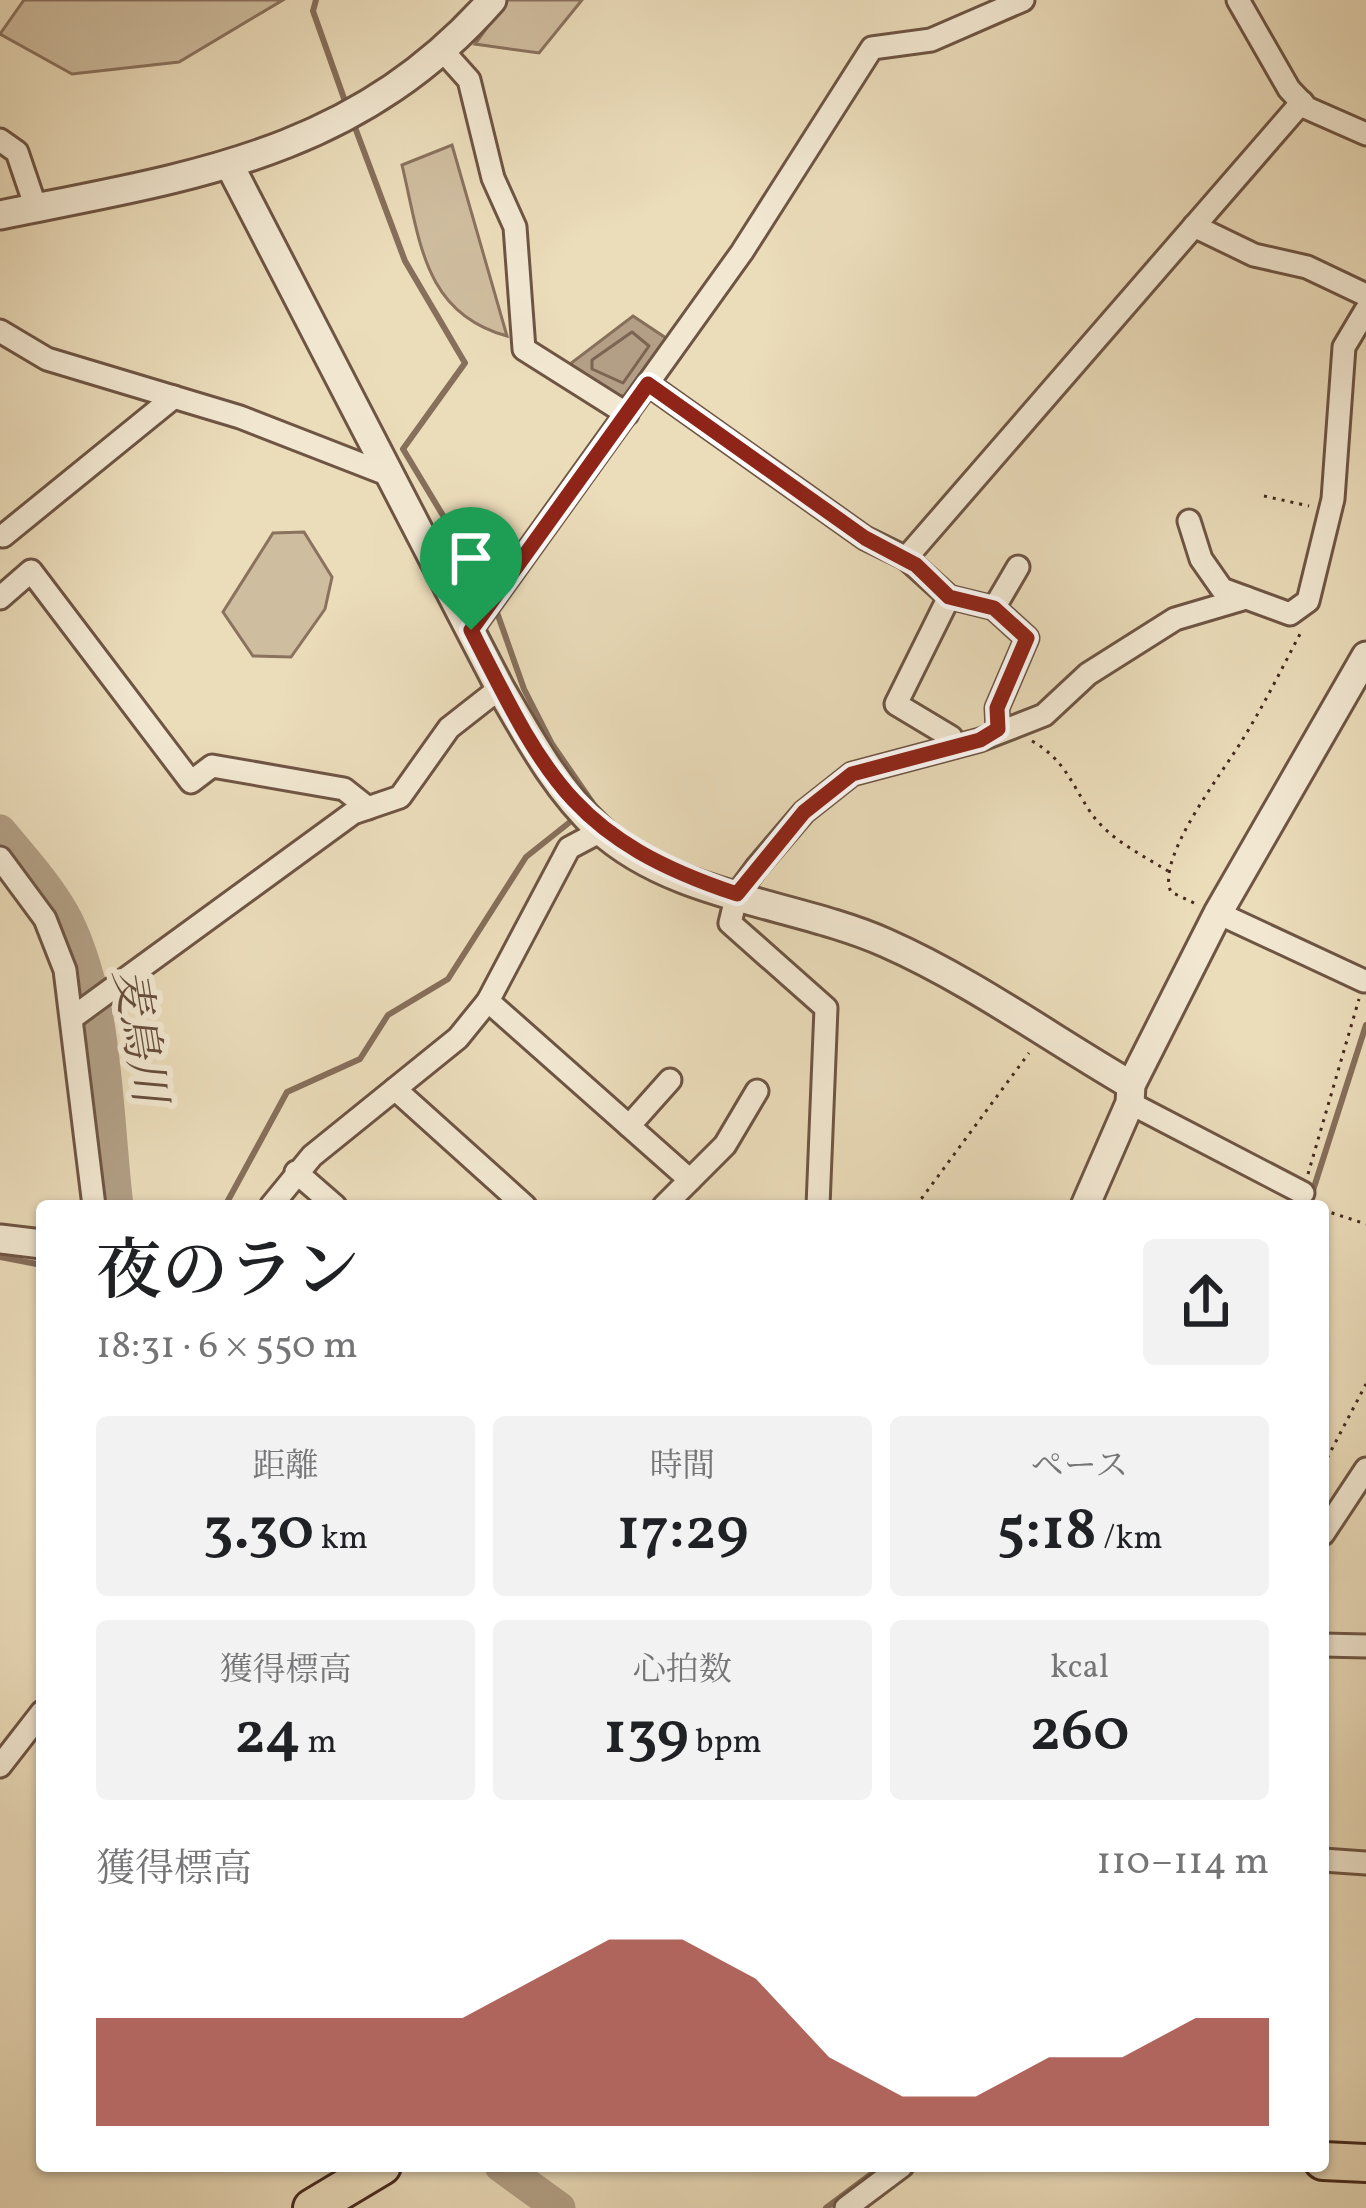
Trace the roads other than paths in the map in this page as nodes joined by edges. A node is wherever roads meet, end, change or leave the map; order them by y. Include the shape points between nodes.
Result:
1 (492, 0) edge
2 (1023, 0) edge
3 (1238, 0) edge
4 (443, 51) junction
5 (1302, 102) junction
6 (1366, 134) edge
7 (0, 140) edge
8 (229, 164) junction
9 (35, 208) junction
10 (0, 215) edge
11 (1194, 226) junction
12 (1366, 295) edge
13 (1366, 310) edge
14 (0, 331) edge
15 (648, 384) junction
16 (174, 397) junction
17 (627, 414) junction
18 (388, 475) junction
19 (1189, 521) dead end
20 (3, 536) dead end
21 (906, 559) junction
22 (1018, 567) dead end
23 (949, 597) junction
24 (0, 598) edge
25 (1246, 598) junction
26 (994, 608) junction
27 (471, 630) junction
28 (1366, 656) edge
29 (500, 688) junction
30 (1006, 726) junction
31 (953, 746) junction
32 (368, 808) junction
33 (601, 831) junction
34 (0, 858) edge
35 (737, 894) junction
36 (1218, 914) junction
37 (1364, 982) edge
38 (488, 1001) junction
39 (73, 1018) junction
40 (670, 1081) dead end
41 (394, 1089) junction
42 (757, 1091) dead end
43 (1131, 1094) junction
44 (628, 1126) junction
45 (296, 1172) junction
46 (690, 1180) junction
47 (1303, 1192) road end
48 (93, 1200) edge
49 (275, 1200) edge
50 (328, 1200) edge
51 (518, 1200) edge
52 (670, 1200) edge
53 (818, 1200) edge
54 (1087, 1200) edge
55 (0, 1239) edge
56 (36, 1243) edge
57 (1366, 1469) edge
58 (1329, 1525) edge
59 (1329, 1645) edge
60 (1366, 1646) edge
61 (36, 1720) edge
62 (0, 1766) edge
63 (1329, 1861) edge
64 (1366, 1863) edge
65 (1329, 2161) edge
66 (1366, 2163) edge
67 (372, 2172) edge
68 (894, 2172) edge
69 (312, 2208) edge
70 (846, 2208) edge

1 - 4 street
2 - 15 street via 931,40 872,48
3 - 5 street
4 - 8 street via 341,123
4 - 17 street via 469,80 493,178 515,226 524,350
5 - 6 street
5 - 11 street
7 - 9 street via 17,152
8 - 9 street
8 - 18 street
9 - 10 street
11 - 12 street
11 - 21 street
13 - 25 street via 1345,347 1330,510 1306,605 1290,614
14 - 16 street via 47,359
15 - 17 street
15 - 21 street
16 - 18 street
16 - 20 street
17 - 27 street
18 - 27 street
19 - 25 street via 1222,589
21 - 23 street
22 - 26 street
23 - 26 street
23 - 31 street via 896,704 951,737
24 - 32 street via 31,571 190,782 212,766 344,789
25 - 30 street via 1174,619 1088,674 1044,715
26 - 30 street via 1027,638 997,708
27 - 29 street
28 - 36 street
29 - 32 street via 448,728 400,797
29 - 33 street via 542,760
30 - 31 street
31 - 35 street via 874,764 829,788
32 - 39 street
33 - 35 street via 664,867
33 - 38 street via 569,848
34 - 39 street via 44,919
35 - 43 street via 887,943
35 - 53 street via 730,923 826,1008
36 - 37 street
36 - 43 street
38 - 41 street via 458,1038
38 - 44 street
39 - 48 street
40 - 44 street
41 - 45 street
41 - 51 street
42 - 46 street via 725,1145
43 - 47 street
43 - 54 street
44 - 46 street
45 - 49 street
45 - 50 street
46 - 52 street
55 - 56 street
57 - 58 street
59 - 60 street
61 - 62 street
63 - 64 street
65 - 66 highway
67 - 69 highway
68 - 70 street

